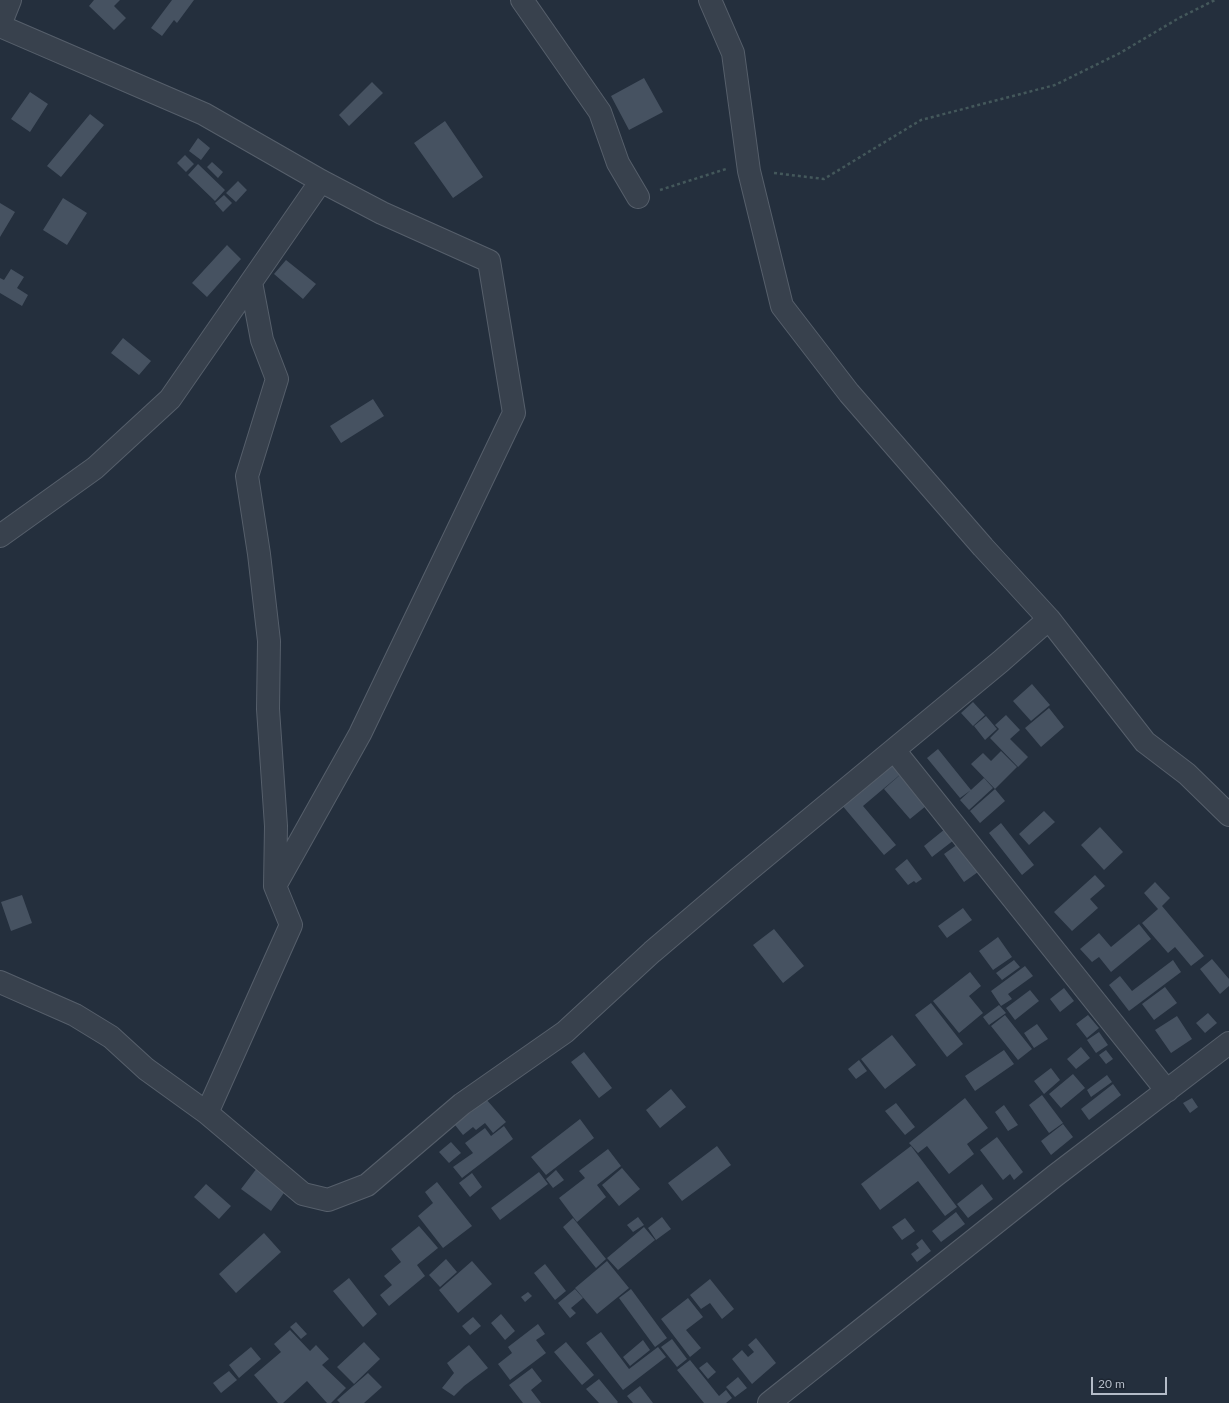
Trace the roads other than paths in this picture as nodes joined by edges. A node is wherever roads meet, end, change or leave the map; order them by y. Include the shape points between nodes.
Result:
1 (10, 0) edge
2 (522, 0) edge
3 (710, 0) edge
4 (0, 26) edge
5 (321, 181) junction
6 (638, 196) road end
7 (251, 282) junction
8 (0, 536) edge
9 (1048, 619) junction
10 (894, 750) junction
11 (1229, 815) edge
12 (275, 886) junction
13 (0, 982) edge
14 (1229, 1043) edge
15 (1167, 1091) junction
16 (207, 1113) junction
17 (770, 1403) edge

1 - 4 street
2 - 6 street via 600,112 618,163
3 - 9 street via 733,53 749,171 782,306 850,393
4 - 5 street via 204,114
5 - 7 street
5 - 12 street via 382,213 489,261 514,413 360,734
7 - 8 street via 170,399 95,468
7 - 12 street via 262,340 277,379 247,476 269,641 268,709 276,826
9 - 10 street
9 - 11 street via 1145,742 1187,774
10 - 15 street
10 - 16 street via 652,952 565,1032 462,1104 367,1185 328,1200 303,1194
12 - 16 street via 291,925
13 - 16 street via 75,1015 111,1037 146,1070
14 - 15 street
15 - 17 street via 1056,1175

